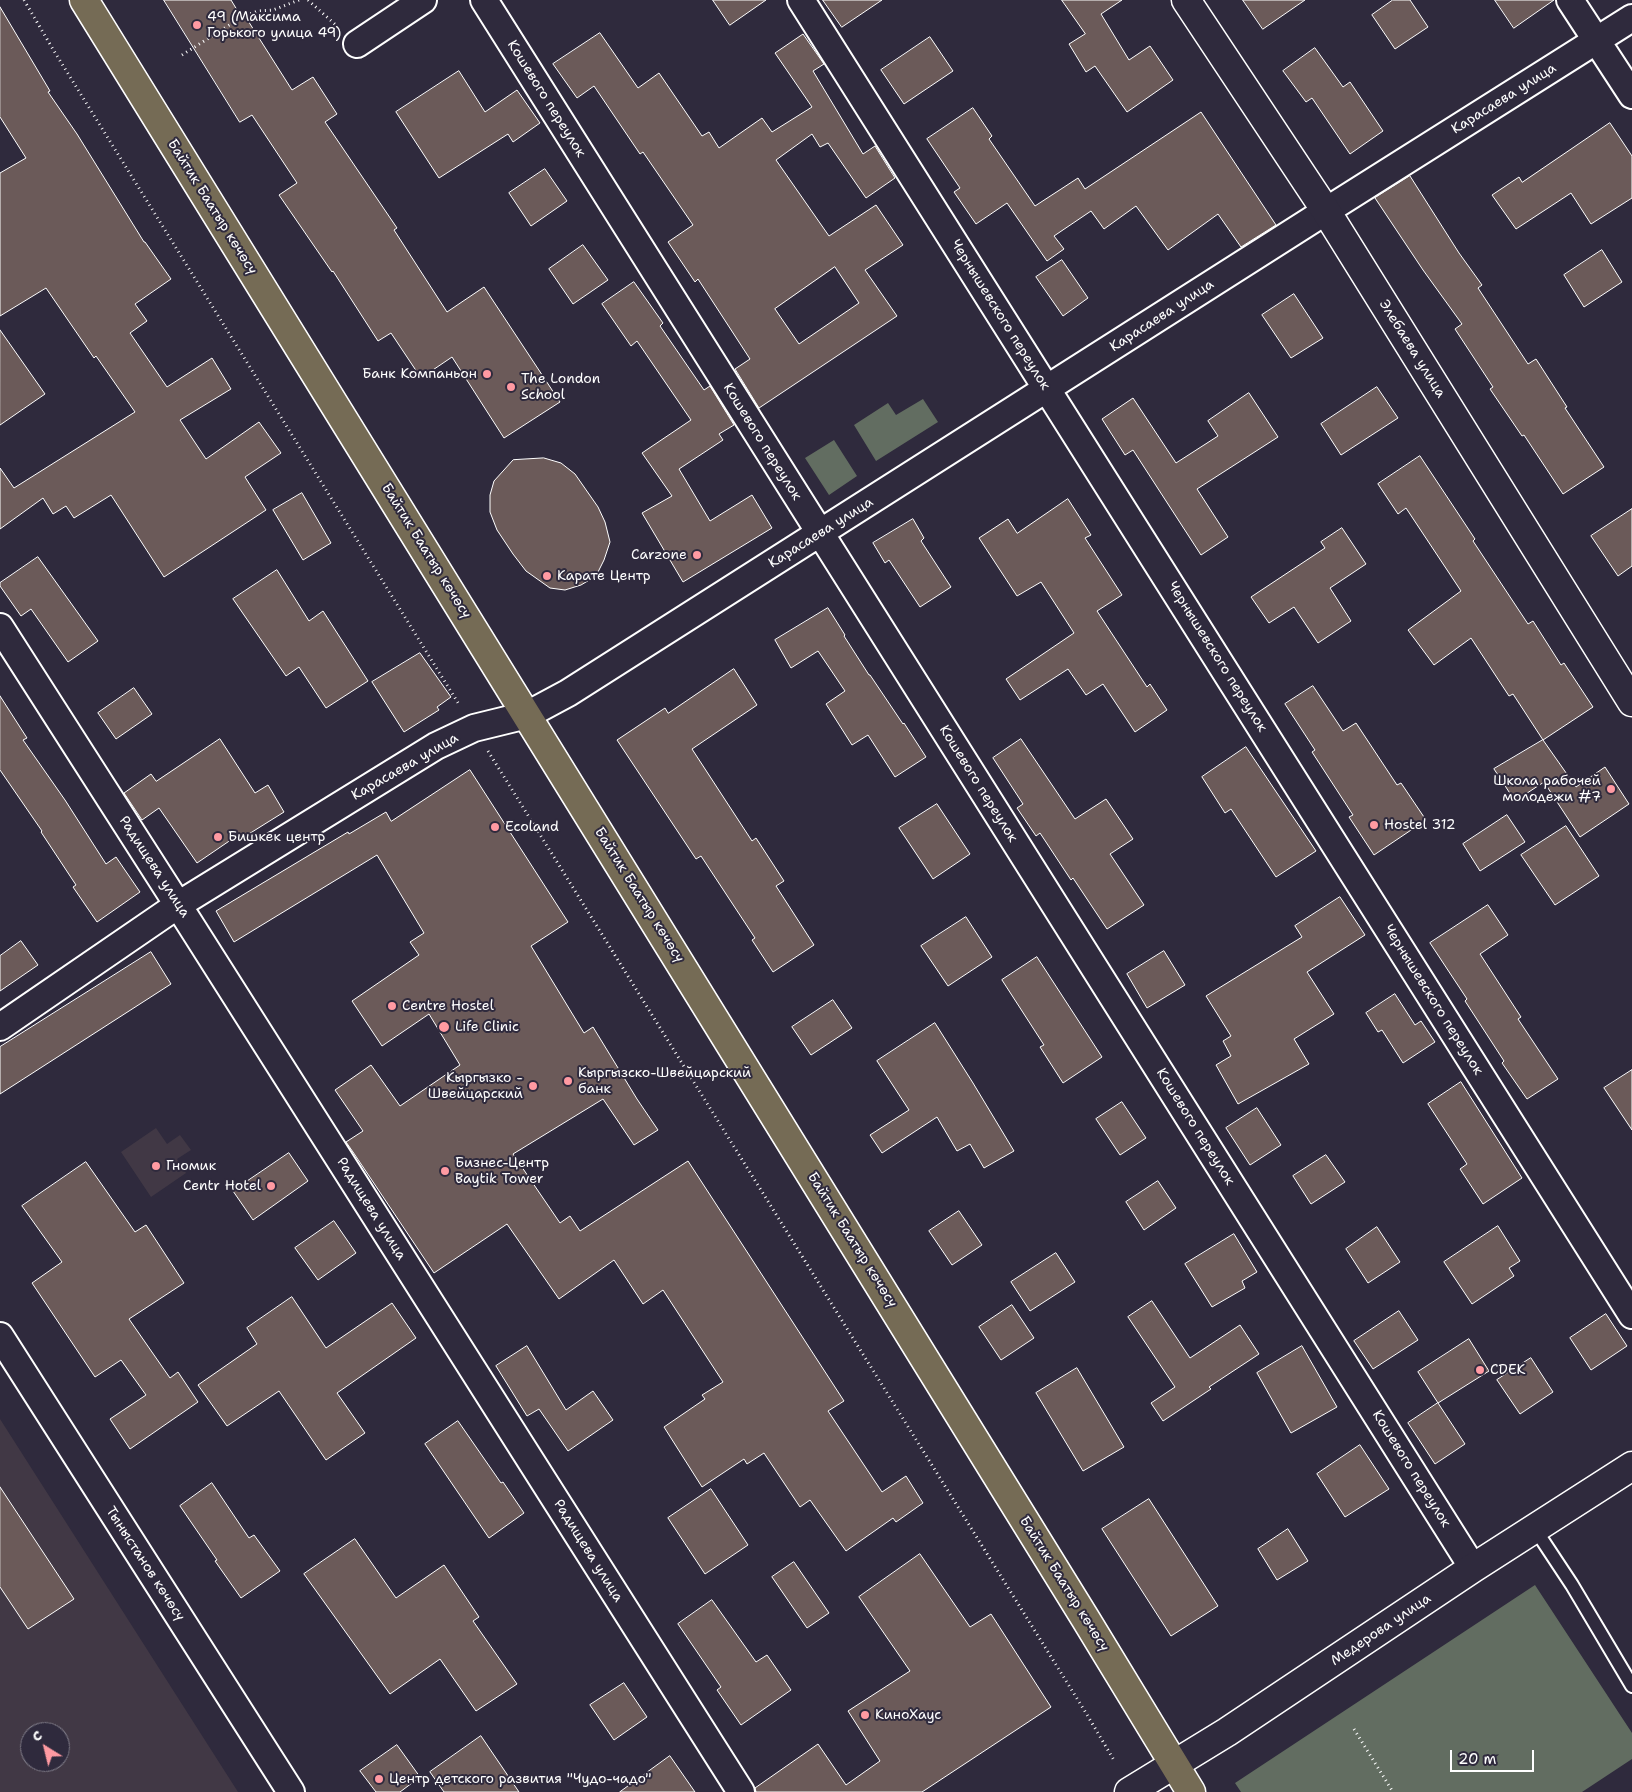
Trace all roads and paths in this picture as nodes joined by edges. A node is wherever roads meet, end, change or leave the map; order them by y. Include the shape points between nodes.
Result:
1 (24, 0) edge
2 (84, 0) edge
3 (299, 0) edge
4 (308, 0) edge
5 (423, 0) edge
6 (484, 0) edge
7 (801, 0) edge
8 (1186, 0) edge
9 (1570, 0) edge
10 (1632, 18) edge
11 (1597, 41) junction
12 (357, 44) joint
13 (182, 55) dead end
14 (1632, 95) edge
15 (1326, 211) junction
16 (1047, 389) junction
17 (820, 534) junction
18 (0, 627) edge
19 (1632, 702) edge
20 (527, 715) junction
21 (474, 728) junction
22 (178, 905) junction
23 (0, 1027) edge
24 (1632, 1315) edge
25 (0, 1336) edge
26 (1632, 1466) edge
27 (1535, 1529) junction
28 (1473, 1568) junction
29 (1632, 1686) edge
30 (1354, 1729) dead end
31 (1115, 1762) dead end
32 (1173, 1763) junction
33 (291, 1792) edge
34 (741, 1792) edge
35 (1128, 1792) edge
36 (1191, 1792) edge
37 (1394, 1792) edge

1 - 21 path
2 - 20 main road, Байтик Баатыр көчөсү
3 - 13 path via 242,17
4 - 12 path
5 - 12 street
6 - 17 street, Кошевого переулок
7 - 16 street, Чернышевского переулок
8 - 15 street, Элебаева улица
9 - 11 street
10 - 11 street, Карасаева улица
11 - 14 street
11 - 15 street, Карасаева улица
15 - 16 street, Карасаева улица
15 - 19 street, Элебаева улица
16 - 17 street, Карасаева улица
16 - 24 street, Чернышевского переулок
17 - 20 street, Карасаева улица via 568,693
17 - 28 street, Кошевого переулок
18 - 22 street, Радищева улица
20 - 21 street, Карасаева улица
20 - 32 main road, Байтик Баатыр көчөсү
21 - 22 street, Карасаева улица via 436,746
21 - 31 path
22 - 23 street, Карасаева улица
22 - 34 street, Радищева улица
25 - 33 street, Тыныстанов көчөсү
26 - 27 street, Медерова улица
27 - 28 street, Медерова улица
27 - 29 lane
28 - 32 street, Медерова улица via 1227,1732
30 - 37 path
32 - 35 street, Медерова улица
32 - 36 main road, Байтик Баатыр көчөсү

